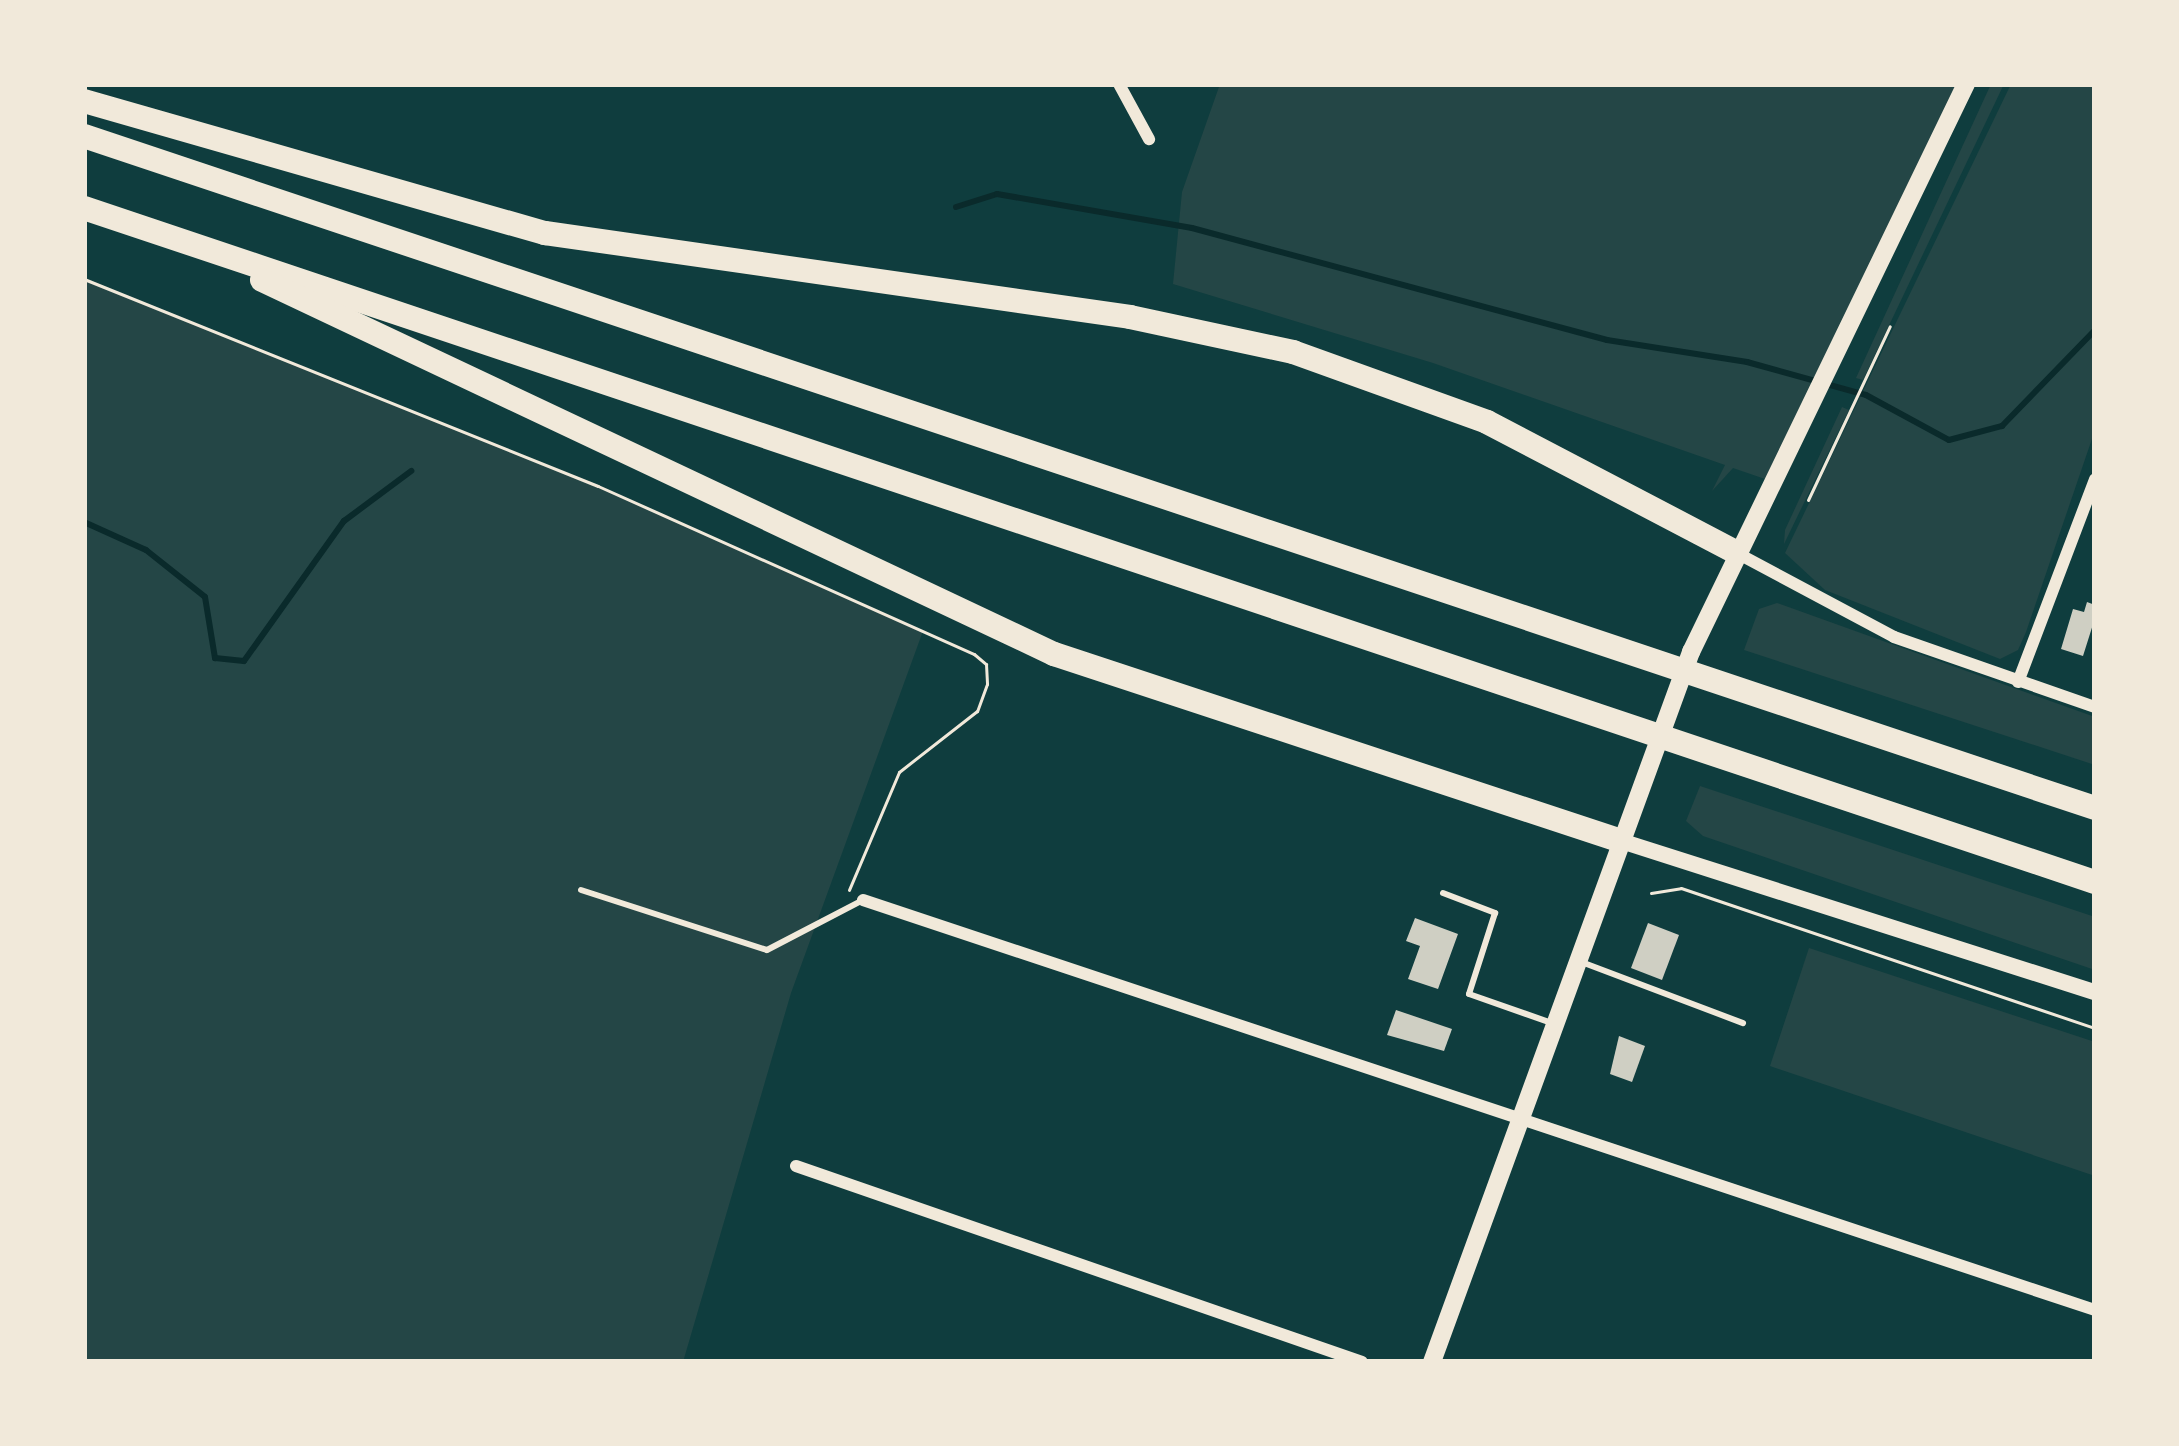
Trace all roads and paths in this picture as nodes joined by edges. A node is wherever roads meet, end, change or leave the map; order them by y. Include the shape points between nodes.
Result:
1 (1119, 84) edge
2 (1966, 84) edge
3 (84, 101) edge
4 (84, 136) edge
5 (1148, 139) dead end
6 (84, 208) edge
7 (190, 244) junction
8 (84, 279) edge
9 (1890, 326) dead end
10 (2095, 479) edge
11 (1808, 500) dead end
12 (1734, 551) junction
13 (2018, 682) junction
14 (2095, 707) edge
15 (2095, 808) edge
16 (1621, 841) junction
17 (2095, 882) edge
18 (581, 890) dead end
19 (1443, 893) dead end
20 (1651, 893) dead end
21 (863, 900) joint
22 (842, 908) junction
23 (1575, 960) junction
24 (2095, 992) edge
25 (1552, 1023) junction
26 (1743, 1023) dead end
27 (2095, 1028) edge
28 (1520, 1113) junction
29 (796, 1166) dead end
30 (2095, 1310) edge
31 (1362, 1362) edge
32 (1432, 1362) edge

1 - 5 street
2 - 12 main road
3 - 12 highway via 545,232 1130,317 1310,357 1487,422
4 - 15 highway
6 - 7 highway
7 - 16 highway via 1054,655
7 - 17 highway
8 - 22 path via 598,486 974,654 986,664 988,684 977,711 898,772
9 - 11 path
10 - 13 street
12 - 13 street via 1863,623
12 - 16 main road
13 - 14 street
16 - 23 main road
16 - 24 street
18 - 22 lane via 767,950
19 - 25 lane via 1495,914 1469,994
20 - 27 path via 1681,888
21 - 22 lane
21 - 28 street
23 - 25 main road
23 - 26 lane
25 - 28 main road
28 - 30 street
28 - 32 main road
29 - 31 street

